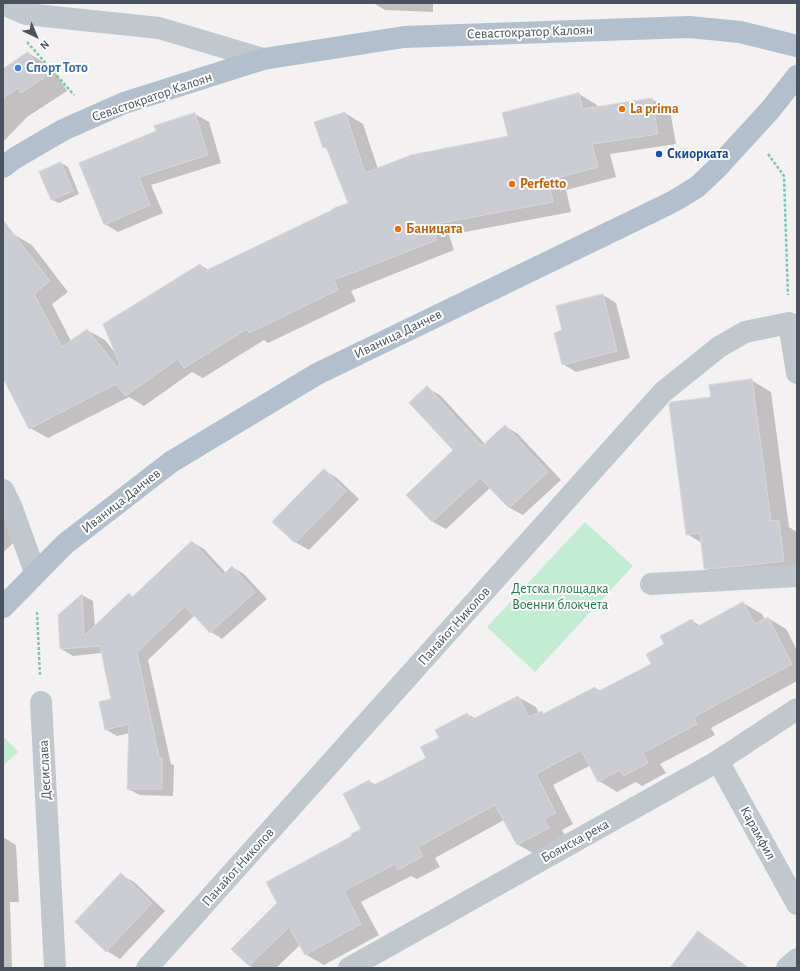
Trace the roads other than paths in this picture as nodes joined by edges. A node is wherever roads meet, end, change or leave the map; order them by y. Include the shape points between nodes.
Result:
1 (3, 4) edge
2 (797, 46) edge
3 (263, 59) junction
4 (797, 76) edge
5 (3, 167) edge
6 (797, 373) edge
7 (3, 490) edge
8 (36, 572) junction
9 (797, 576) edge
10 (651, 584) dead end
11 (3, 607) edge
12 (41, 702) road end
13 (797, 709) edge
14 (718, 761) junction
15 (797, 904) edge
16 (797, 959) edge
17 (55, 968) edge
18 (147, 968) edge
19 (349, 968) edge
20 (787, 968) edge

1 - 3 street, Севастократор Калоян via 26,14 159,28
2 - 3 main road, Севастократор Калоян via 740,32 689,27 404,37
3 - 5 main road, Севастократор Калоян via 124,103 63,130
4 - 8 main road, Иваница Данчев via 770,110 697,187 674,201 317,374 171,462 65,544
6 - 18 street, Панайот Николов via 789,323 746,332 726,343 664,392
7 - 8 street
8 - 11 main road, Иваница Данчев
9 - 10 street
12 - 17 street, Десислава
13 - 14 street, Боянска река
14 - 15 street, Карамфил
14 - 19 street, Боянска река
16 - 20 street

